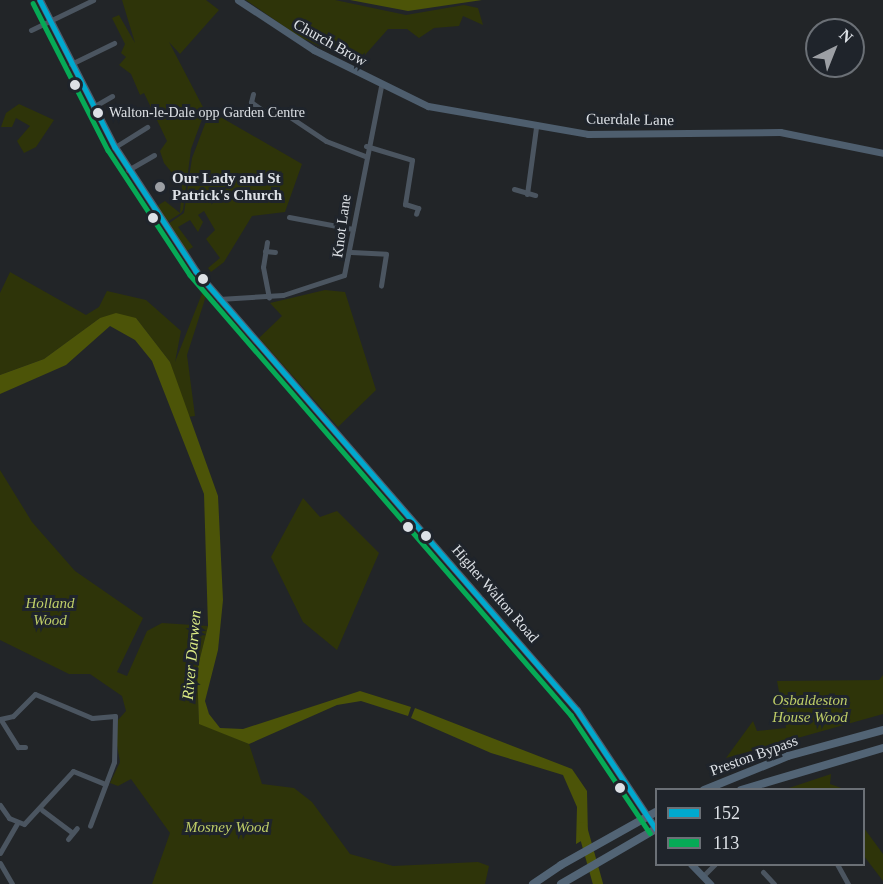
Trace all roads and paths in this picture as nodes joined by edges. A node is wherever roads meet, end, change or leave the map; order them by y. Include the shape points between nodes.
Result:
1 (40, 0) edge
2 (93, 0) edge
3 (238, 0) edge
4 (50, 21) junction
5 (31, 30) dead end
6 (114, 43) dead end
7 (71, 64) junction
8 (381, 87) junction
9 (254, 94) dead end
10 (112, 96) dead end
11 (93, 107) junction
12 (536, 127) junction
13 (147, 128) dead end
14 (366, 146) junction
15 (115, 147) junction
16 (883, 153) edge
17 (154, 155) dead end
18 (364, 156) junction
19 (128, 170) junction
20 (514, 189) dead end
21 (527, 194) junction
22 (535, 195) dead end
23 (416, 214) dead end
24 (290, 217) dead end
25 (353, 229) junction
26 (267, 242) dead end
27 (265, 251) junction
28 (275, 252) dead end
29 (351, 252) junction
30 (381, 286) dead end
31 (269, 297) junction
32 (219, 299) junction
33 (1, 720) edge
34 (883, 730) edge
35 (26, 747) dead end
36 (883, 748) edge
37 (105, 784) junction
38 (706, 788) edge
39 (745, 788) edge
40 (0, 805) edge
41 (42, 810) junction
42 (655, 813) edge
43 (17, 824) junction
44 (90, 826) dead end
45 (655, 826) edge
46 (655, 830) edge
47 (72, 833) dead end
48 (0, 853) edge
49 (0, 863) edge
50 (693, 866) edge
51 (713, 866) edge
52 (838, 866) edge
53 (763, 872) dead end
54 (703, 876) junction
55 (535, 882) edge
56 (12, 884) edge
57 (561, 884) edge
58 (711, 884) edge
59 (774, 884) edge
60 (848, 884) edge

1 - 4 main road, Higher Walton Road
2 - 4 street
3 - 8 main road, Church Brow via 280,31
4 - 5 street
4 - 7 main road, Higher Walton Road
6 - 7 street
7 - 11 main road, Higher Walton Road
8 - 12 main road, Cuerdale Lane via 428,106
8 - 14 street, Knot Lane
9 - 18 street via 251,102 264,111 284,113 326,141
10 - 11 street
11 - 15 main road, Higher Walton Road
12 - 16 main road, Cuerdale Lane via 588,134 780,132
12 - 21 street
13 - 15 street
14 - 18 street, Knot Lane
14 - 23 street via 412,160 405,204 418,208
15 - 19 main road, Higher Walton Road
17 - 19 street
18 - 25 street, Knot Lane
19 - 32 main road, Higher Walton Road
20 - 21 street
21 - 22 street
24 - 25 street
25 - 29 street, Knot Lane
26 - 27 street
27 - 28 street
27 - 31 street
29 - 30 street via 386,254
29 - 31 street, Knot Lane via 347,272 337,282
31 - 32 street, Knot Lane
32 - 45 main road, Higher Walton Road via 577,710
33 - 35 street via 18,747
33 - 37 street via 35,694 92,718 115,716 114,762
34 - 38 highway, Preston Bypass via 738,774
36 - 39 highway, Preston Bypass
37 - 41 street via 73,771
37 - 44 street
40 - 43 street
41 - 43 street via 28,823
41 - 47 street
42 - 55 highway, bridge
43 - 48 street
46 - 57 highway
49 - 56 street
50 - 54 main road
51 - 54 street
52 - 60 street
53 - 59 street
54 - 58 main road

